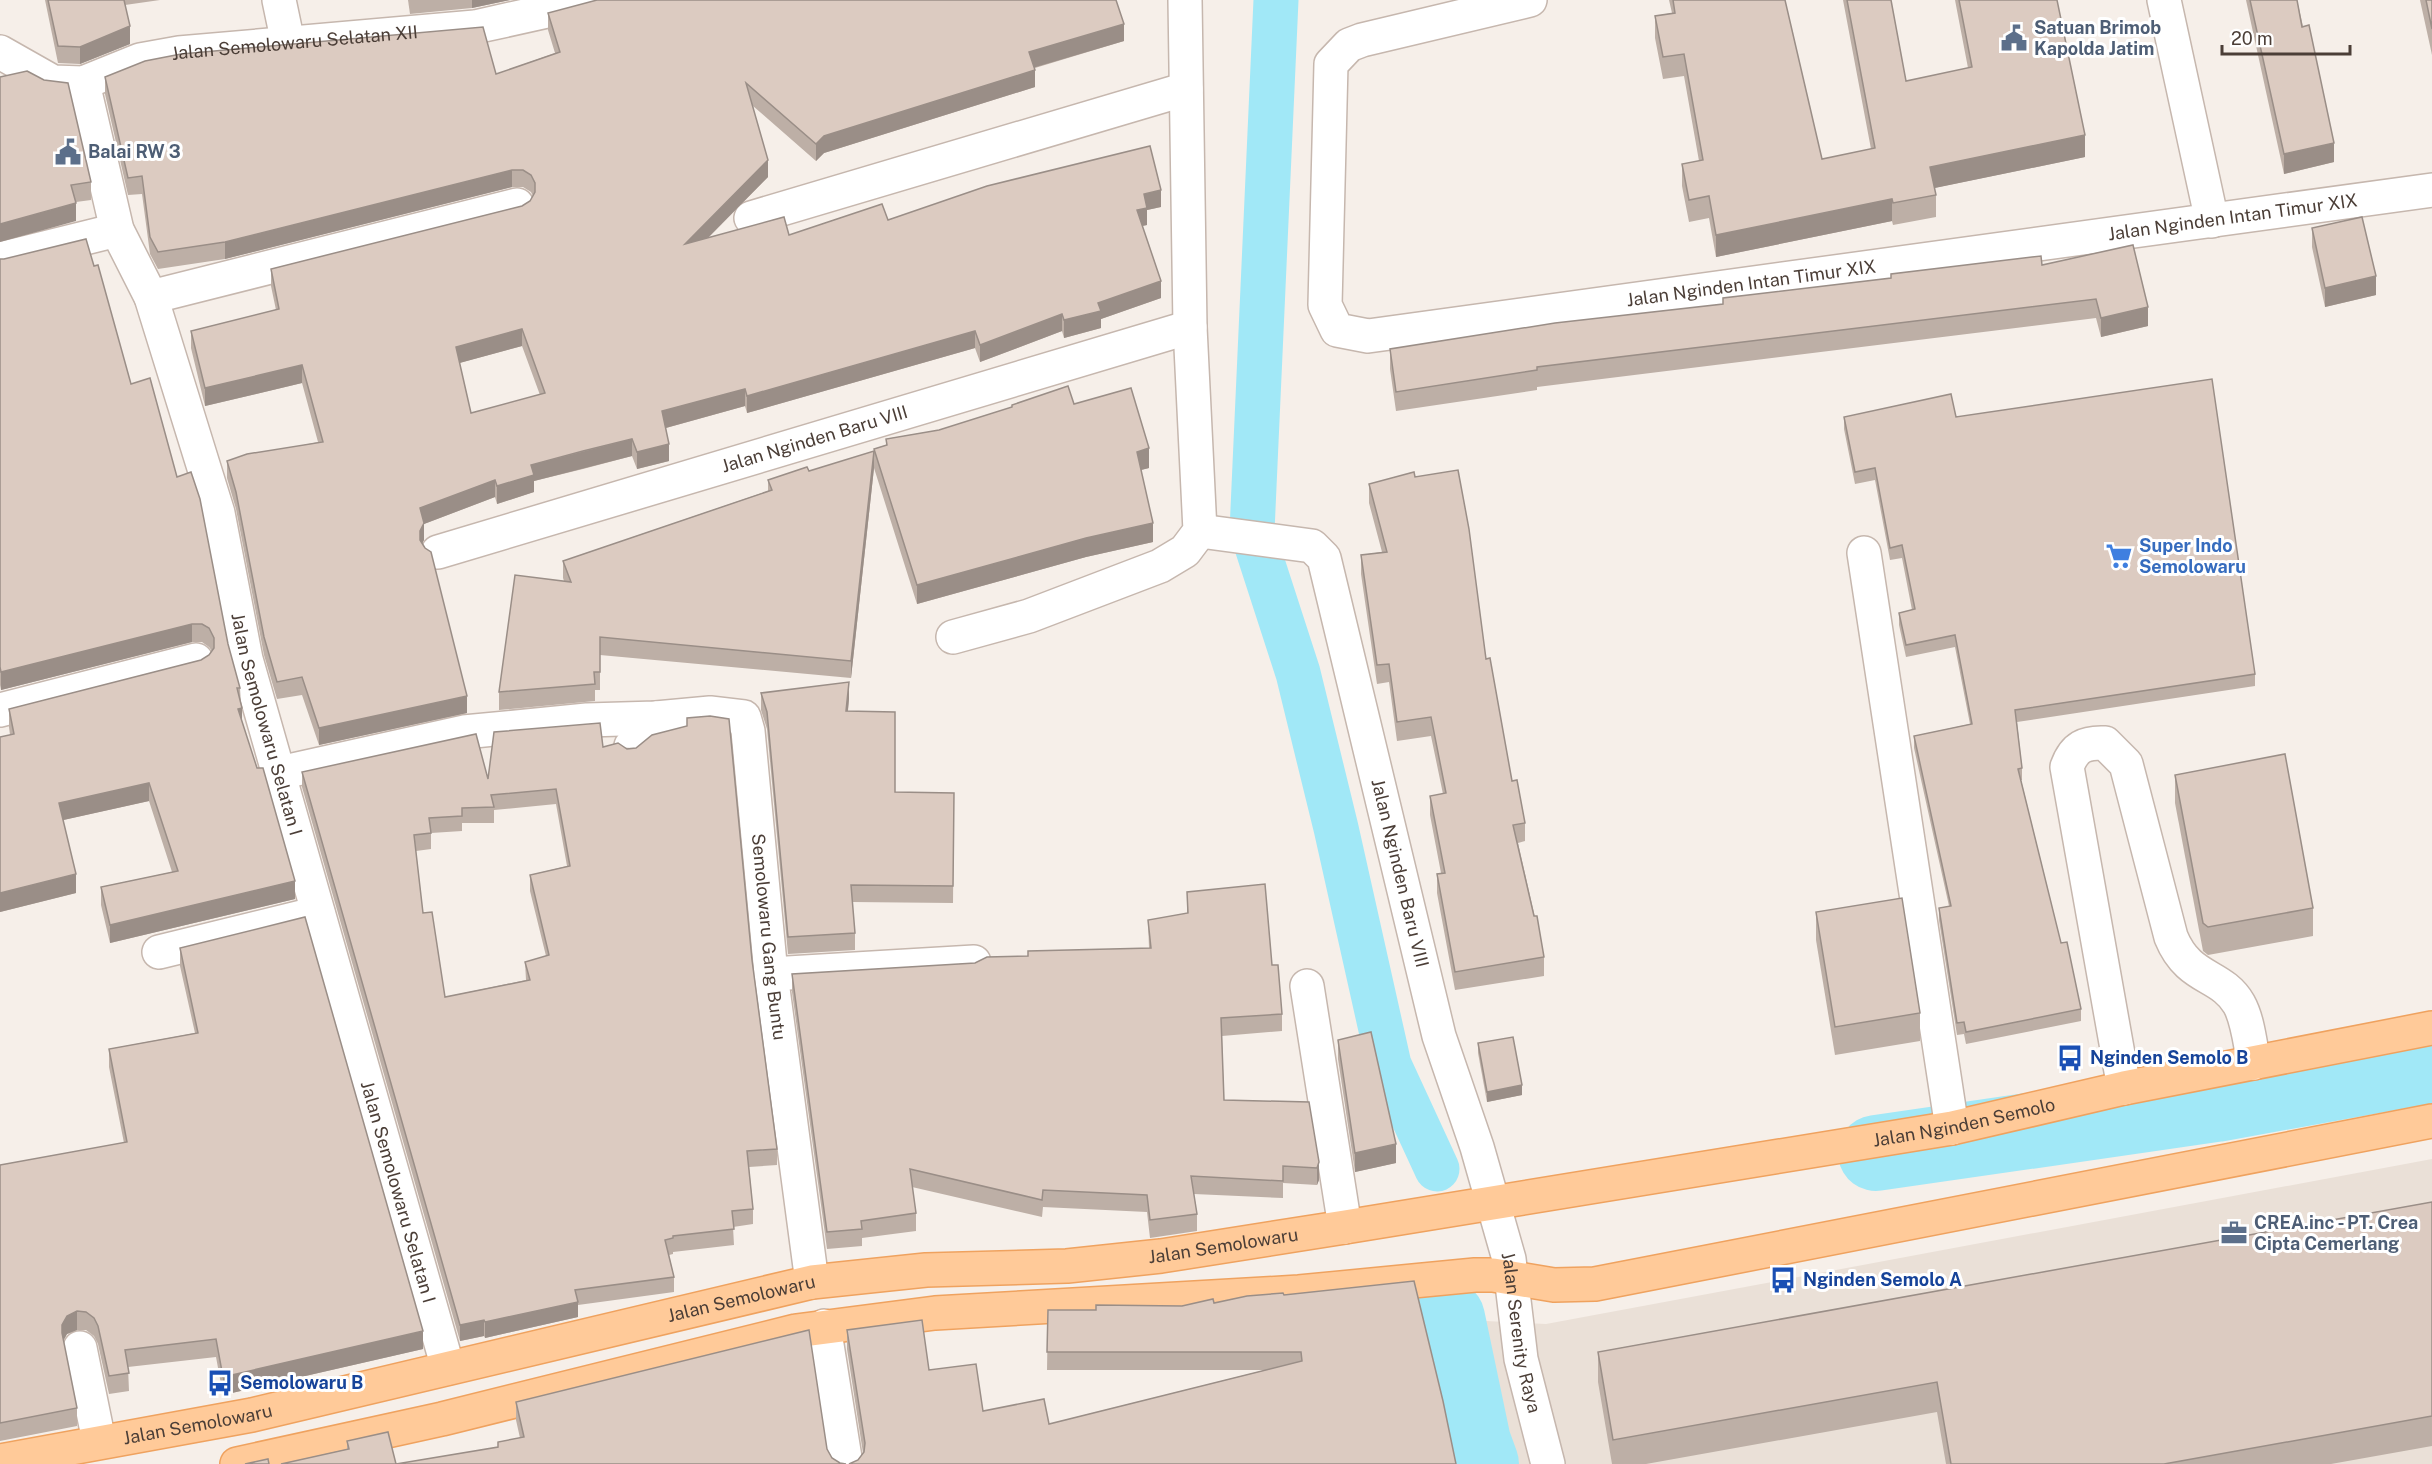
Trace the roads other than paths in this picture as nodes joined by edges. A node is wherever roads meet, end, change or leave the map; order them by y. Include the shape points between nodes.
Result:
1 (279, 0) edge
2 (597, 0) edge
3 (1185, 0) edge
4 (1530, 0) edge
5 (2164, 0) edge
6 (471, 13) edge
7 (288, 43) junction
8 (0, 52) edge
9 (83, 83) junction
10 (1186, 89) junction
11 (2432, 190) edge
12 (517, 205) edge
13 (751, 218) dead end
14 (2212, 221) junction
15 (117, 230) junction
16 (0, 259) edge
17 (150, 297) junction
18 (1190, 327) junction
19 (1200, 531) junction
20 (438, 552) dead end
21 (1864, 553) dead end
22 (953, 637) dead end
23 (196, 660) edge
24 (0, 710) edge
25 (656, 718) junction
26 (631, 746) edge
27 (279, 773) junction
28 (318, 913) junction
29 (159, 952) dead end
30 (974, 962) edge
31 (771, 974) junction
32 (1307, 986) dead end
33 (2432, 1028) edge
34 (2254, 1062) junction
35 (2124, 1088) junction
36 (2432, 1121) edge
37 (1952, 1128) junction
38 (1345, 1227) junction
39 (1497, 1236) junction
40 (812, 1282) junction
41 (824, 1326) junction
42 (80, 1348) dead end
43 (448, 1368) junction
44 (252, 1415) junction
45 (99, 1441) junction
46 (0, 1461) edge
47 (248, 1462) edge
48 (846, 1464) edge
49 (1548, 1464) edge

1 - 7 street
2 - 6 street, Jalan Semolowaru Selatan XII
3 - 10 street
4 - 14 street, Jalan Nginden Intan Timur XIX via 1362,40 1349,45 1331,64 1324,305 1337,330 1368,336
5 - 14 street
6 - 7 street, Jalan Semolowaru Selatan XII
7 - 9 street, Jalan Semolowaru Selatan XII via 140,60
8 - 9 street, Jalan Semolowaru Selatan XII via 53,82
9 - 15 street, Jalan Semolowaru Selatan I
10 - 13 street
10 - 18 street
11 - 14 street, Jalan Nginden Intan Timur XIX
12 - 17 street
15 - 16 street
15 - 17 street, Jalan Semolowaru Selatan I
17 - 27 street, Jalan Semolowaru Selatan I via 218,513 246,659
18 - 19 street
18 - 20 street, Jalan Nginden Baru VIII
19 - 22 street via 1185,551 1160,566 1029,616
19 - 39 street, Jalan Nginden Baru VIII via 1312,546 1324,558 1439,1036
21 - 37 street
23 - 24 street
25 - 26 street
25 - 27 street via 587,720 464,732
25 - 31 street, Semolowaru Gang Buntu via 710,713 744,717
27 - 28 street, Jalan Semolowaru Selatan I
28 - 29 street
28 - 43 street, Jalan Semolowaru Selatan I
30 - 31 street
31 - 40 street, Semolowaru Gang Buntu
32 - 38 street
33 - 34 main road, Jalan Nginden Semolo
34 - 35 main road, Jalan Nginden Semolo
34 - 35 street via 2239,1004 2226,989 2178,955 2126,764 2106,743 2092,742 2078,747 2067,767
35 - 37 main road, Jalan Nginden Semolo
36 - 39 main road via 1595,1284 1554,1285
37 - 39 main road, Jalan Nginden Semolo
38 - 39 main road, Jalan Semolowaru via 1401,1218
38 - 40 main road, Jalan Semolowaru via 1079,1265 926,1270
39 - 41 main road via 1475,1275 1299,1292 935,1313
39 - 49 street, Jalan Serenity Raya via 1521,1359
40 - 43 main road, Jalan Semolowaru
41 - 47 main road
41 - 48 street
42 - 45 street
43 - 44 main road, Jalan Semolowaru
44 - 45 main road, Jalan Semolowaru
44 - 47 main road
45 - 46 main road, Jalan Semolowaru

